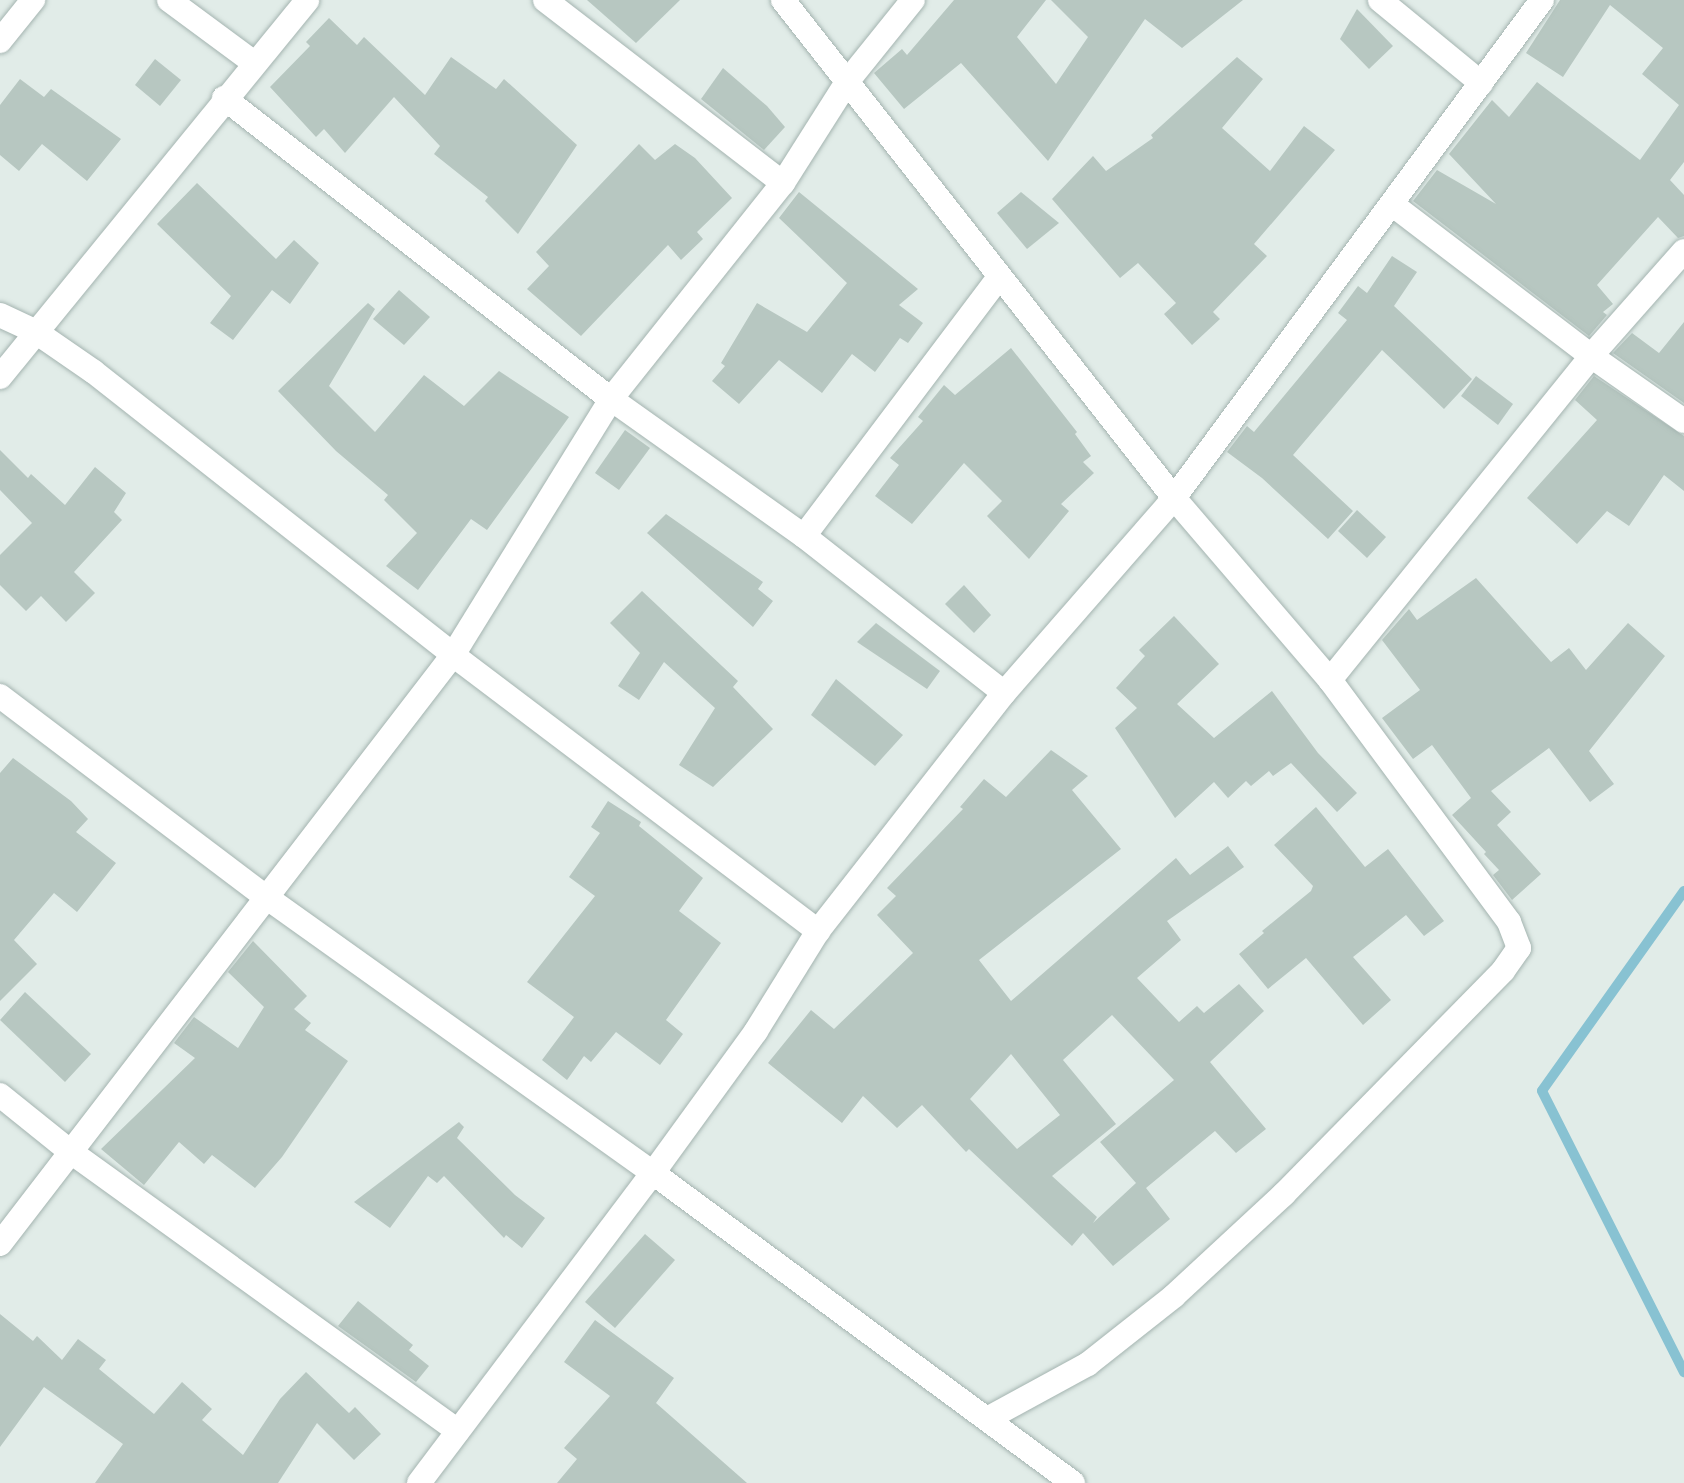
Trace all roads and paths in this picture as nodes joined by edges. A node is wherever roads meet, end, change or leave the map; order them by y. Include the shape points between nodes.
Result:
1 (33, 0) edge
2 (169, 0) edge
3 (307, 0) edge
4 (545, 0) edge
5 (783, 0) edge
6 (913, 0) edge
7 (1380, 0) edge
8 (1542, 0) edge
9 (0, 41) edge
10 (254, 63) junction
11 (847, 82) junction
12 (1481, 83) junction
13 (224, 98) junction
14 (783, 183) junction
15 (1393, 205) junction
16 (1684, 251) edge
17 (999, 277) junction
18 (0, 315) edge
19 (36, 332) junction
20 (1591, 356) junction
21 (0, 377) edge
22 (611, 399) junction
23 (1684, 421) edge
24 (1174, 498) junction
25 (804, 536) junction
26 (453, 655) junction
27 (1330, 680) junction
28 (1004, 693) junction
29 (0, 696) edge
30 (266, 897) junction
31 (818, 931) junction
32 (0, 1095) edge
33 (71, 1152) junction
34 (653, 1173) junction
35 (0, 1244) edge
36 (989, 1418) junction
37 (458, 1431) junction
38 (419, 1483) edge
39 (1073, 1483) edge

1 - 9 street
2 - 10 street
3 - 10 street
4 - 14 street
5 - 11 street
6 - 11 street
7 - 12 street
8 - 12 street
10 - 13 street
11 - 14 street
11 - 17 street
12 - 15 street
13 - 19 street
13 - 22 street
14 - 22 street
15 - 20 street
15 - 24 street
16 - 20 street
17 - 24 street
17 - 25 street
18 - 19 street
19 - 21 street
19 - 26 street
20 - 23 street
20 - 27 street
22 - 25 street
22 - 26 street
24 - 27 street
24 - 28 street
25 - 28 street
26 - 30 street
26 - 31 street
27 - 36 street via 1509,922 1519,948 1503,971 1284,1194 1174,1296 1088,1364
28 - 31 street
29 - 30 street
30 - 33 street
30 - 34 street
31 - 34 street via 756,1031
32 - 33 street
33 - 35 street
33 - 37 street
34 - 36 street
34 - 37 street
36 - 39 street
37 - 38 street

